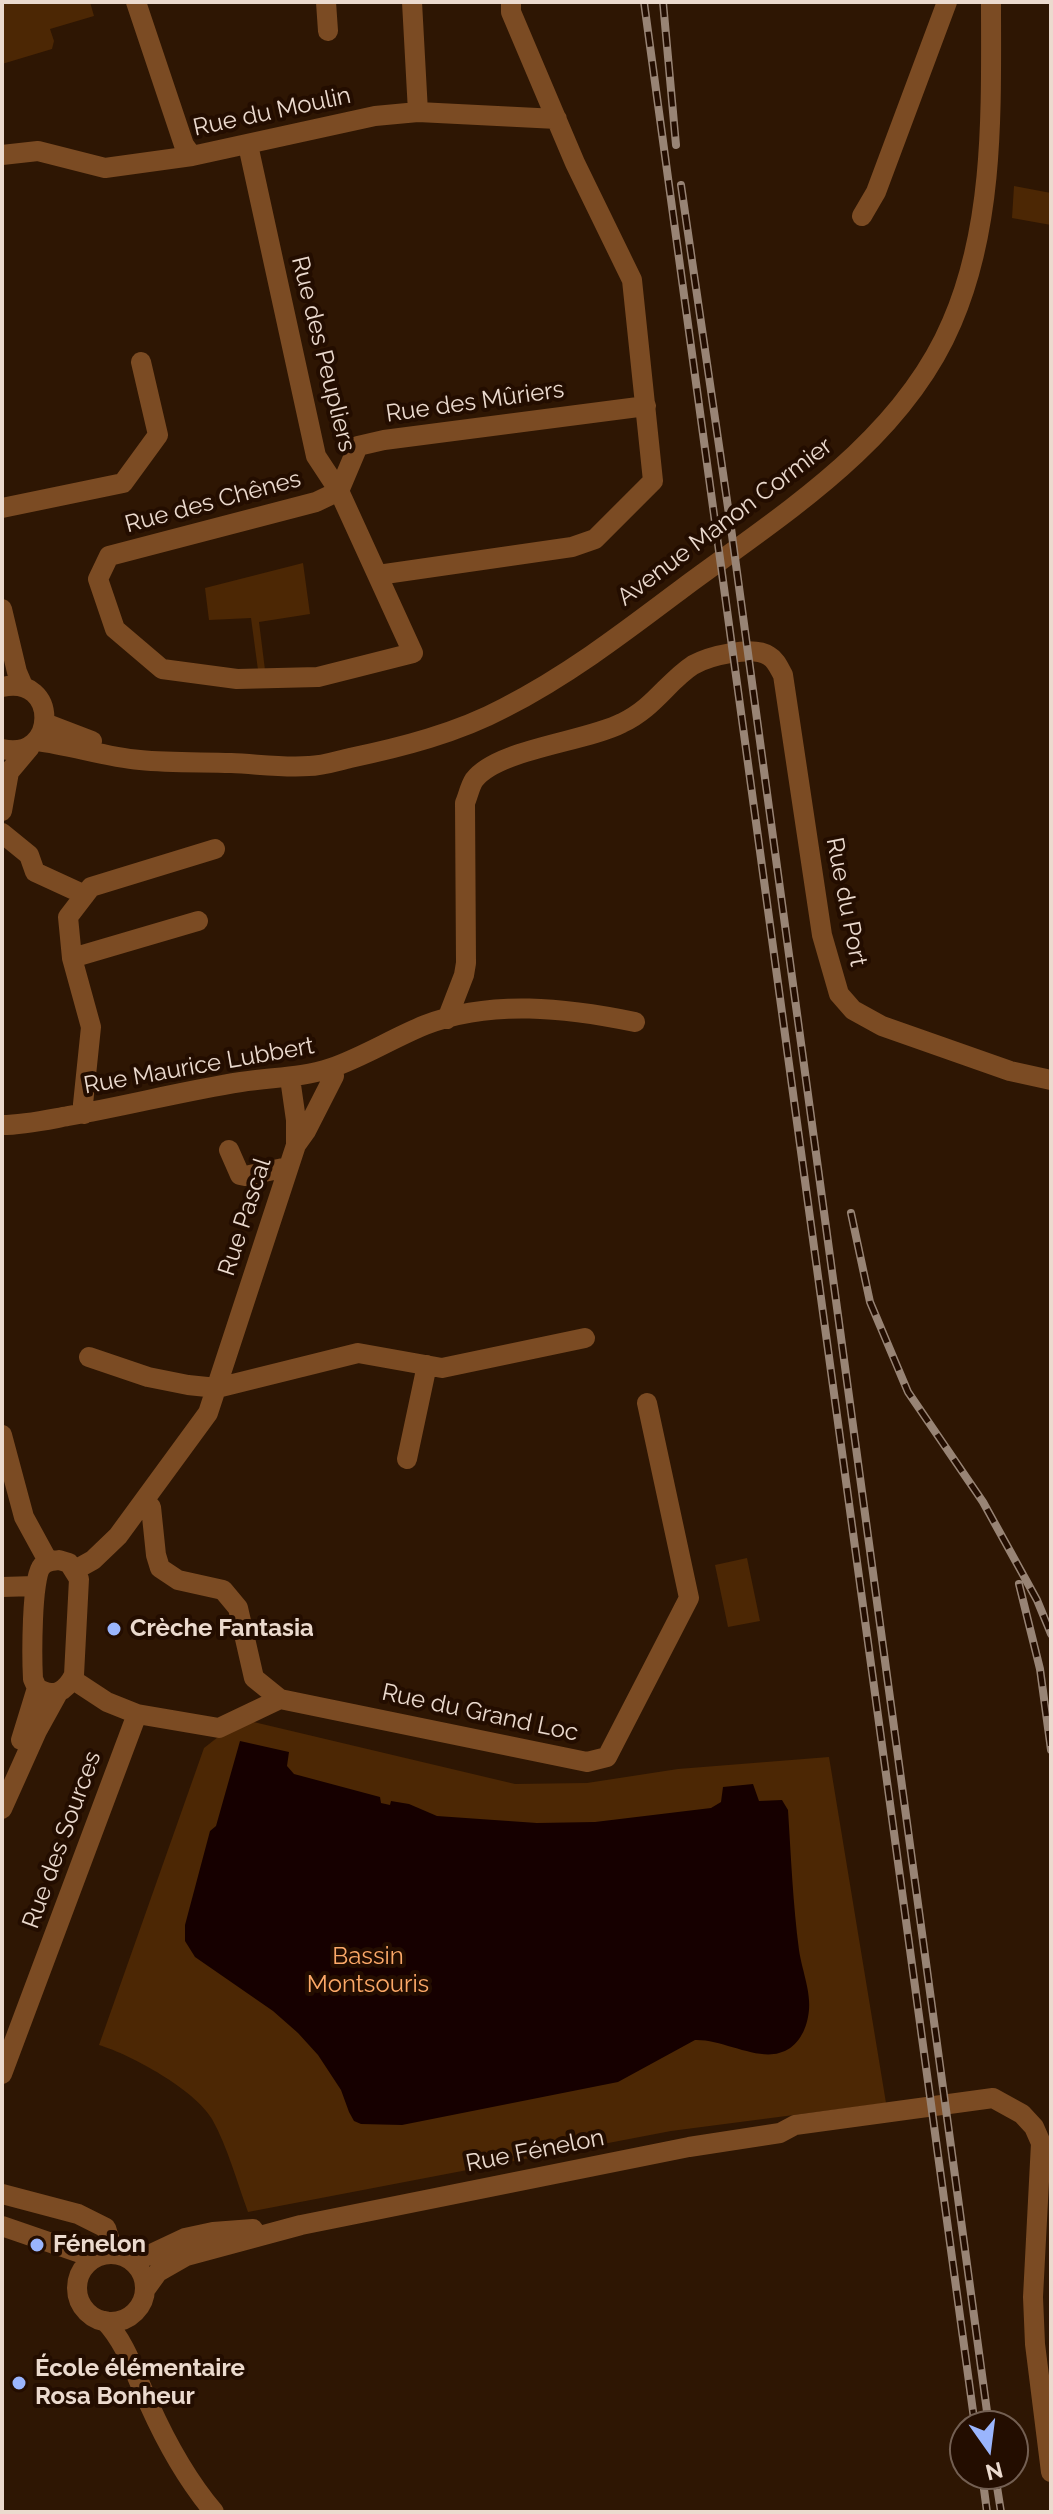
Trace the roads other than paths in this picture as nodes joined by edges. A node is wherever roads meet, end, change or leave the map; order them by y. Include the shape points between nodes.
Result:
1 (136, 2) edge
2 (326, 2) edge
3 (412, 2) edge
4 (511, 2) edge
5 (947, 2) edge
6 (989, 4) edge
7 (328, 31) dead end
8 (418, 112) junction
9 (557, 119) junction
10 (248, 145) junction
11 (2, 155) edge
12 (192, 156) junction
13 (862, 216) dead end
14 (141, 362) dead end
15 (646, 406) junction
16 (339, 491) junction
17 (2, 508) edge
18 (378, 575) junction
19 (2, 609) edge
20 (413, 653) joint
21 (23, 686) junction
22 (2, 687) edge
23 (40, 732) junction
24 (2, 749) edge
25 (2, 811) edge
26 (2, 833) edge
27 (215, 849) dead end
28 (85, 895) junction
29 (198, 921) dead end
30 (72, 958) junction
31 (447, 1019) junction
32 (635, 1022) dead end
33 (332, 1068) junction
34 (290, 1078) junction
35 (1051, 1080) edge
36 (84, 1114) junction
37 (2, 1125) edge
38 (296, 1145) junction
39 (229, 1150) dead end
40 (288, 1167) junction
41 (585, 1338) dead end
42 (89, 1357) dead end
43 (427, 1365) junction
44 (217, 1388) junction
45 (647, 1403) dead end
46 (2, 1435) edge
47 (407, 1459) dead end
48 (144, 1501) junction
49 (48, 1561) junction
50 (75, 1570) junction
51 (35, 1586) junction
52 (2, 1587) edge
53 (65, 1686) junction
54 (37, 1688) junction
55 (280, 1699) junction
56 (137, 1714) junction
57 (2, 1784) edge
58 (2, 1809) edge
59 (2, 2074) edge
60 (2, 2194) edge
61 (301, 2225) junction
62 (2, 2226) edge
63 (97, 2261) junction
64 (134, 2262) junction
65 (145, 2290) junction
66 (135, 2312) junction
67 (105, 2321) junction
68 (145, 2396) junction
69 (1051, 2472) edge
70 (214, 2512) edge

1 - 12 street
2 - 7 street
3 - 8 street
4 - 9 street
5 - 13 street via 888,162
6 - 23 street, Avenue Manon Cormier via 986,179 978,232 953,320 939,349 886,422 808,496 552,682 443,733 311,767 169,761
8 - 9 street, Rue du Moulin
8 - 10 street, Rue du Moulin via 375,116
9 - 15 street via 632,280
10 - 12 street, Rue du Moulin
10 - 16 street, Rue des Peupliers via 316,456
11 - 12 street, Rue du Moulin via 38,151 105,168
14 - 17 street via 158,435 123,483
15 - 16 street, Rue des Mûriers via 358,446
15 - 18 street via 653,481 595,539 572,547
16 - 18 street, Rue des Peupliers
16 - 20 street, Rue des Chênes via 316,502 109,556 98,579 115,629 162,669 237,679 318,677
18 - 20 street, Rue des Peupliers
19 - 21 street
21 - 22 street
21 - 23 street via 45,711
23 - 24 street via 17,751
23 - 25 street via 12,766
26 - 28 street via 29,855 35,872
27 - 28 street via 91,887
28 - 30 street via 68,917
29 - 30 street
30 - 36 street via 91,1027
31 - 32 street, Rue Maurice Lubbert via 532,1008
31 - 33 street, Rue Maurice Lubbert
31 - 35 street, Rue du Port via 466,963 465,803 474,780 506,759 622,724 651,706 691,666 756,650 777,662 783,675 822,935 845,1002 882,1026
33 - 34 street, Rue Maurice Lubbert
33 - 38 street, Rue Pascal via 334,1076
34 - 36 street, Rue Maurice Lubbert via 242,1081
34 - 38 street
36 - 37 street, Rue Maurice Lubbert
38 - 40 street, Rue Pascal
39 - 40 street via 240,1175
40 - 44 street, Rue Pascal
41 - 43 street via 442,1368
42 - 44 street via 148,1377
43 - 44 street via 358,1353
43 - 47 street
44 - 48 street, Rue Pascal via 208,1413
45 - 55 street, Rue du Grand Loc via 689,1598 607,1757 587,1762
46 - 49 street via 24,1517
48 - 50 street, Rue Pascal via 118,1536
48 - 55 street via 151,1507 160,1568 178,1580 223,1590 238,1608 254,1678
49 - 50 street via 69,1563
49 - 51 street via 40,1567
50 - 53 street via 79,1579 74,1675
51 - 52 street
51 - 54 street via 32,1669
53 - 54 street
53 - 56 street
53 - 58 street via 37,1731
54 - 57 street
55 - 56 street via 219,1728
56 - 59 street, Rue des Sources
60 - 63 street via 78,2214 106,2228
61 - 64 street, Rue Fénelon via 185,2238
61 - 65 street, Rue Fénelon via 186,2256 158,2272
61 - 69 street, Rue Fénelon via 689,2147 780,2133 798,2138 1007,2106 1034,2127 1041,2143 1033,2297
62 - 63 street
63 - 64 street
63 - 67 street via 78,2282 87,2312
64 - 65 street
65 - 66 street
66 - 67 street
66 - 68 street via 136,2366
67 - 68 street via 119,2336
68 - 70 street via 185,2472

